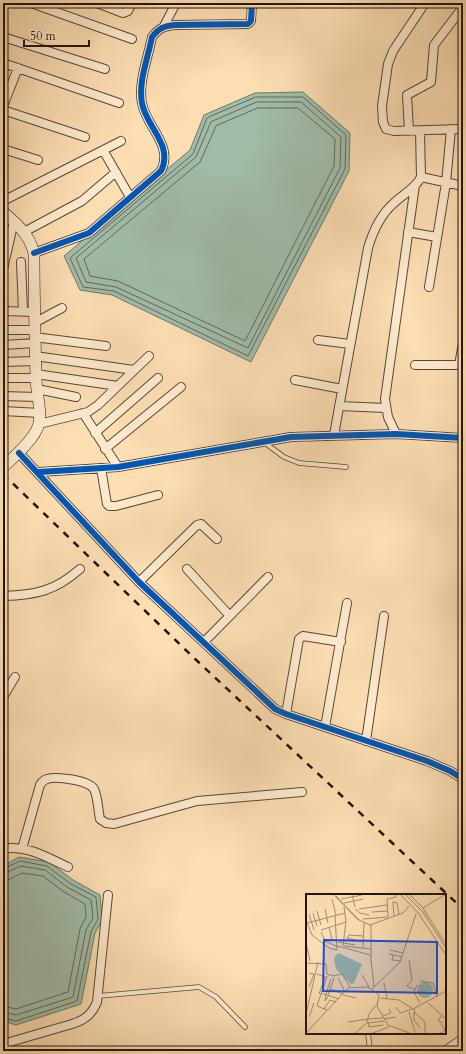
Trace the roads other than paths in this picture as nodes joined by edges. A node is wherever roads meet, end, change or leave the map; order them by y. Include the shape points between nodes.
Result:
1 (31, 3) edge
2 (97, 3) edge
3 (132, 3) edge
4 (176, 3) edge
5 (252, 3) edge
6 (425, 3) edge
7 (463, 7) edge
8 (164, 26) junction
9 (3, 37) edge
10 (132, 38) dead end
11 (3, 63) edge
12 (18, 68) junction
13 (105, 69) dead end
14 (119, 102) dead end
15 (3, 106) edge
16 (3, 110) edge
17 (451, 129) junction
18 (463, 129) edge
19 (409, 131) junction
20 (420, 131) junction
21 (85, 136) dead end
22 (121, 141) dead end
23 (3, 149) edge
24 (103, 150) junction
25 (38, 160) dead end
26 (116, 172) junction
27 (421, 177) junction
28 (446, 183) junction
29 (415, 185) junction
30 (463, 186) edge
31 (130, 198) junction
32 (3, 201) edge
33 (3, 212) edge
34 (14, 221) junction
35 (24, 232) junction
36 (408, 232) junction
37 (6, 235) edge
38 (437, 237) junction
39 (34, 253) junction
40 (20, 262) dead end
41 (3, 268) edge
42 (429, 287) dead end
43 (62, 308) dead end
44 (3, 311) edge
45 (28, 311) junction
46 (3, 330) edge
47 (34, 334) junction
48 (318, 340) dead end
49 (463, 343) edge
50 (350, 344) junction
51 (3, 345) edge
52 (106, 346) dead end
53 (149, 356) dead end
54 (35, 358) junction
55 (3, 362) edge
56 (416, 365) dead end
57 (461, 365) edge
58 (134, 370) junction
59 (3, 378) edge
60 (158, 378) dead end
61 (295, 380) dead end
62 (36, 385) junction
63 (118, 386) junction
64 (181, 387) dead end
65 (342, 389) junction
66 (3, 396) edge
67 (76, 397) dead end
68 (339, 406) junction
69 (386, 408) junction
70 (3, 411) edge
71 (40, 413) junction
72 (83, 413) junction
73 (40, 424) junction
74 (95, 433) junction
75 (396, 434) junction
76 (334, 435) junction
77 (463, 438) edge
78 (265, 443) junction
79 (105, 448) junction
80 (19, 453) junction
81 (3, 467) edge
82 (118, 467) junction
83 (346, 467) dead end
84 (101, 468) junction
85 (39, 472) junction
86 (158, 495) dead end
87 (217, 539) dead end
88 (80, 569) dead end
89 (187, 569) dead end
90 (268, 577) dead end
91 (140, 582) junction
92 (3, 596) edge
93 (347, 604) dead end
94 (229, 615) junction
95 (384, 616) dead end
96 (204, 642) junction
97 (341, 642) junction
98 (15, 677) dead end
99 (3, 697) edge
100 (286, 714) junction
101 (325, 727) junction
102 (366, 741) junction
103 (463, 779) edge
104 (302, 792) dead end
105 (3, 849) edge
106 (22, 849) junction
107 (68, 867) dead end
108 (108, 895) dead end
109 (97, 996) junction
110 (245, 1027) dead end
111 (368, 1034) edge
112 (463, 1040) edge
113 (3, 1044) edge
114 (370, 1051) edge
115 (447, 1051) edge

1 - 10 street
2 - 3 street via 123,12 128,12
4 - 8 street
5 - 8 street via 251,21 248,24
6 - 19 street via 393,51 388,64 383,99 383,122 386,129
7 - 19 street via 434,45 431,82 407,95
8 - 31 street via 152,37 140,91 148,121 164,149 164,164 161,171
9 - 13 street
11 - 12 street
12 - 14 street
12 - 15 street
16 - 21 street
17 - 18 street
17 - 20 street
17 - 28 street
19 - 20 street
20 - 27 street
22 - 24 street
23 - 25 street
24 - 26 street
24 - 32 street
26 - 31 street
26 - 35 street via 82,201
27 - 28 street
27 - 29 street
28 - 30 street
28 - 38 street
29 - 36 street
29 - 50 street via 393,203 382,216 372,235
31 - 39 street via 89,233
33 - 34 street
34 - 35 street
34 - 37 street
35 - 39 street via 31,242
36 - 38 street
36 - 69 street via 385,399
37 - 41 street
38 - 42 street
39 - 45 street
40 - 45 street
43 - 47 street
44 - 45 street
45 - 47 street
46 - 47 street
47 - 51 street
47 - 52 street
47 - 54 street
48 - 50 street
49 - 57 street
50 - 65 street
53 - 58 street
54 - 55 street
54 - 58 street
54 - 62 street
56 - 57 street
58 - 63 street
59 - 62 street
60 - 74 street
61 - 65 street
62 - 63 street
62 - 66 street
62 - 67 street
62 - 71 street
63 - 72 street via 98,405
64 - 79 street
65 - 68 street
68 - 69 street
68 - 76 street
69 - 75 street
70 - 71 street
71 - 73 street
72 - 73 street
72 - 74 street
73 - 80 street
74 - 79 street
75 - 76 street
75 - 77 street
76 - 78 street via 291,437
78 - 82 street
78 - 83 lane via 284,457 299,462
79 - 82 street
80 - 81 street
80 - 85 street
82 - 84 street
84 - 85 street
84 - 86 street via 109,506
85 - 91 street
87 - 91 street via 201,524 197,525
88 - 92 street via 54,588 29,595
89 - 94 street
90 - 94 street
91 - 96 street
93 - 97 street
94 - 96 street
95 - 102 street
96 - 100 street via 275,709
97 - 100 street via 304,636 299,639
97 - 101 street
98 - 99 street
100 - 101 street
101 - 102 street
102 - 103 street via 427,761
104 - 106 street via 197,800 114,824 100,820 95,791 90,784 52,778 44,780 40,785
105 - 106 street
106 - 107 street
108 - 109 street
109 - 110 lane via 199,988 216,997
109 - 113 street via 90,1015 81,1021
111 - 114 lane
112 - 115 street

